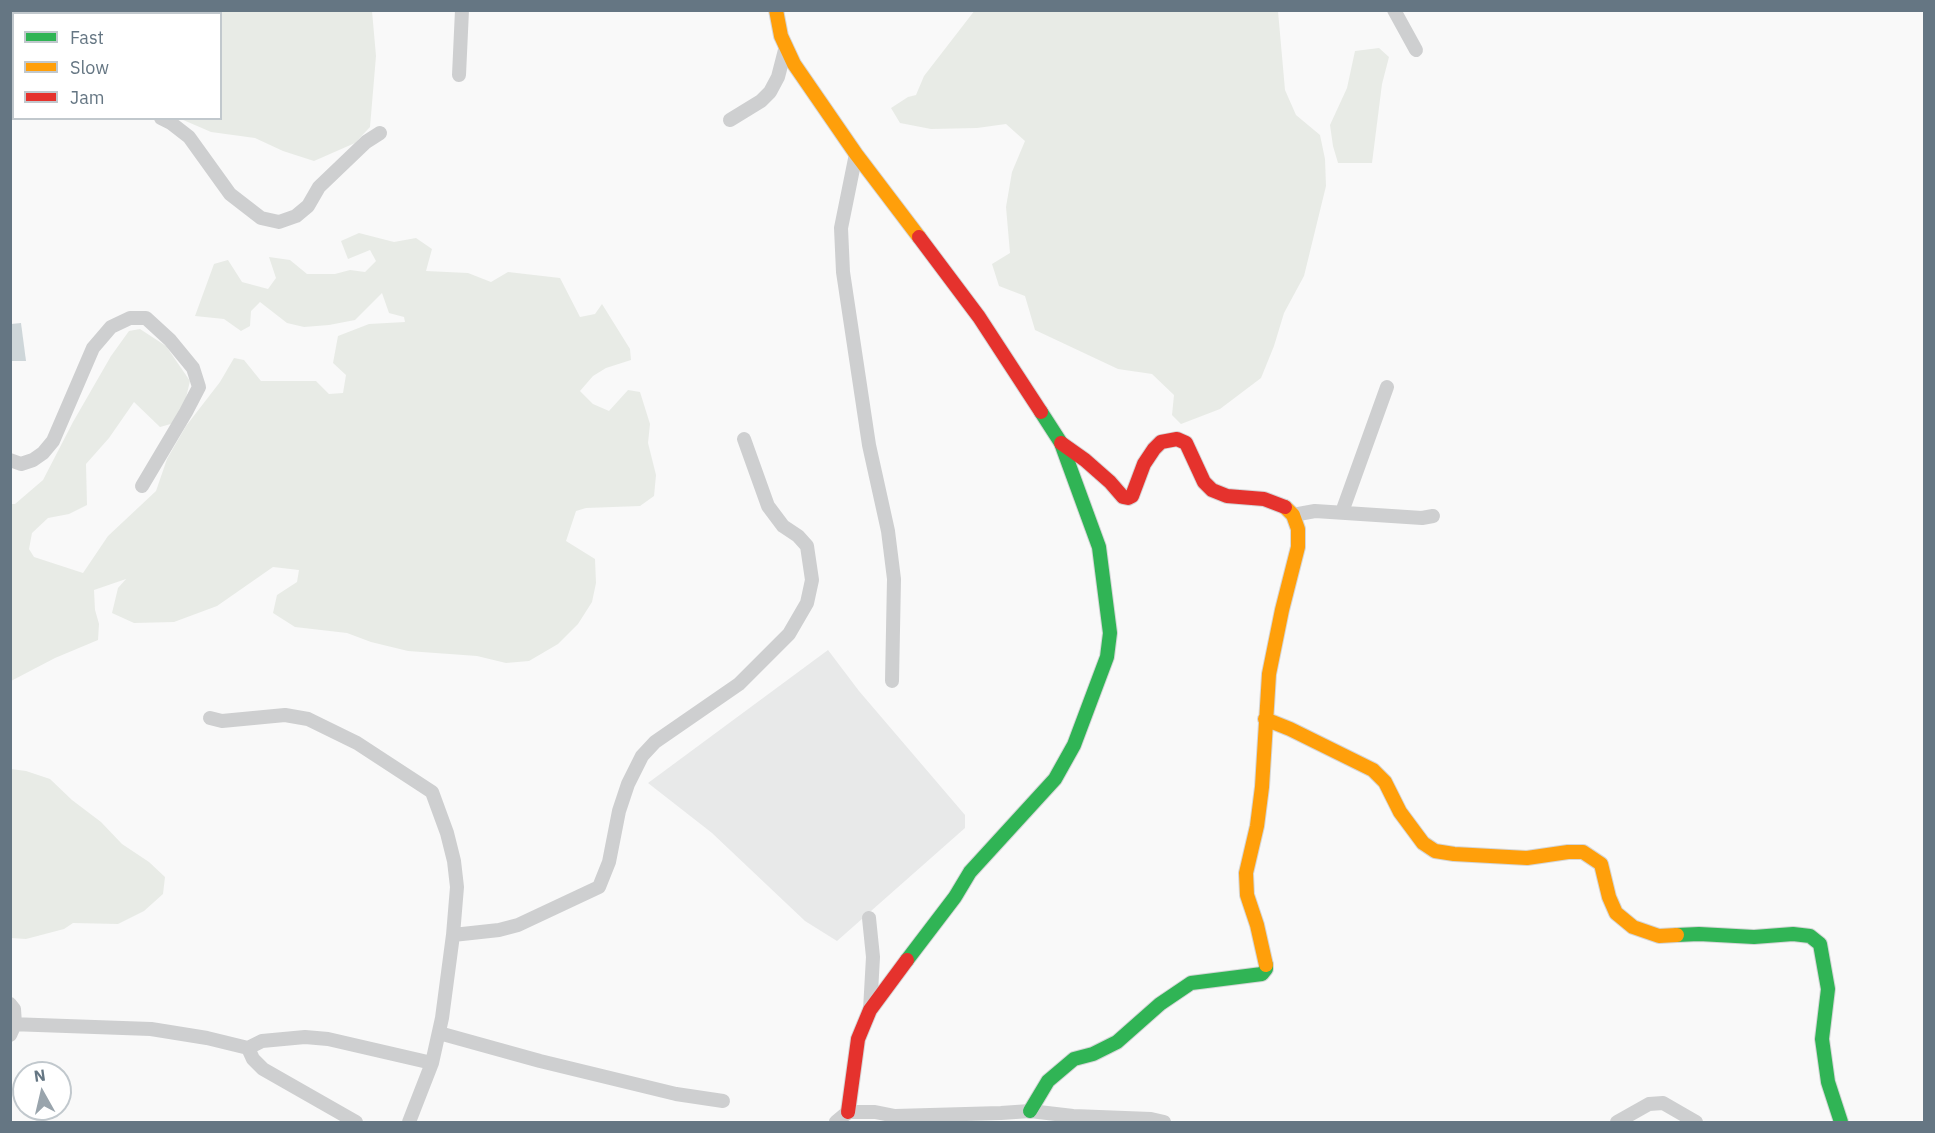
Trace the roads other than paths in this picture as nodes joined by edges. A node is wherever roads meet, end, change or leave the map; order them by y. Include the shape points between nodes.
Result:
1 (462, 10) edge
2 (776, 10) edge
3 (1394, 10) edge
4 (786, 46) junction
5 (1416, 50) dead end
6 (459, 75) dead end
7 (166, 120) edge
8 (730, 120) dead end
9 (380, 133) dead end
10 (856, 154) junction
11 (1387, 387) dead end
12 (744, 439) dead end
13 (1061, 443) junction
14 (10, 460) edge
15 (142, 486) dead end
16 (1342, 512) junction
17 (1293, 515) junction
18 (1433, 516) dead end
19 (892, 681) dead end
20 (210, 718) dead end
21 (1265, 719) junction
22 (869, 918) dead end
23 (453, 935) junction
24 (10, 1004) edge
25 (870, 1010) junction
26 (12, 1028) edge
27 (439, 1033) junction
28 (248, 1048) junction
29 (432, 1063) junction
30 (723, 1101) dead end
31 (1030, 1111) junction
32 (848, 1112) junction
33 (356, 1122) edge
34 (409, 1122) edge
35 (836, 1122) edge
36 (1164, 1122) edge
37 (1617, 1122) edge
38 (1696, 1122) edge
39 (1841, 1122) edge

1 - 6 street
2 - 4 street
3 - 5 street
4 - 8 street via 770,93
4 - 10 street via 794,64
7 - 9 street via 189,137 230,194 261,218 279,222 308,206 319,187
10 - 13 street via 979,317
10 - 19 street via 841,228 843,272 869,445 891,550
11 - 16 street
12 - 23 street via 768,506 783,526 807,546 812,580 807,603 789,634 739,684 655,742 642,756 619,811 609,862 599,887 518,925
13 - 17 street via 1128,498 1154,449 1161,442 1177,439 1186,443 1204,482 1212,490 1284,505
13 - 25 street via 1099,547 1110,633 1107,657 1074,745 1055,779 970,872 956,897
14 - 15 street via 21,464 33,460 53,441 93,348 111,327 130,318 146,318 171,340 193,368 199,387
16 - 17 street
16 - 18 street
17 - 21 street via 1298,547 1269,674
20 - 23 street via 222,721 285,715 308,719 357,743 432,792 454,861 457,887
21 - 31 street via 1262,787 1245,885 1266,969 1262,974 1191,983 1117,1042 1074,1059 1048,1081
21 - 39 street via 1373,770 1385,782 1423,843 1435,851 1527,858 1584,852 1601,864 1616,913 1634,927 1659,936 1810,936 1820,944 1825,964 1828,989 1822,1039 1828,1082
22 - 25 street via 873,957
23 - 27 street
24 - 26 street via 14,1009
25 - 32 street via 858,1039
26 - 28 street via 151,1029
27 - 29 street
27 - 30 street via 664,1091
28 - 29 street via 262,1041 305,1037
28 - 33 street via 263,1069
29 - 34 street
31 - 32 street via 895,1116
31 - 36 street
32 - 35 street
37 - 38 street via 1649,1104 1663,1103

